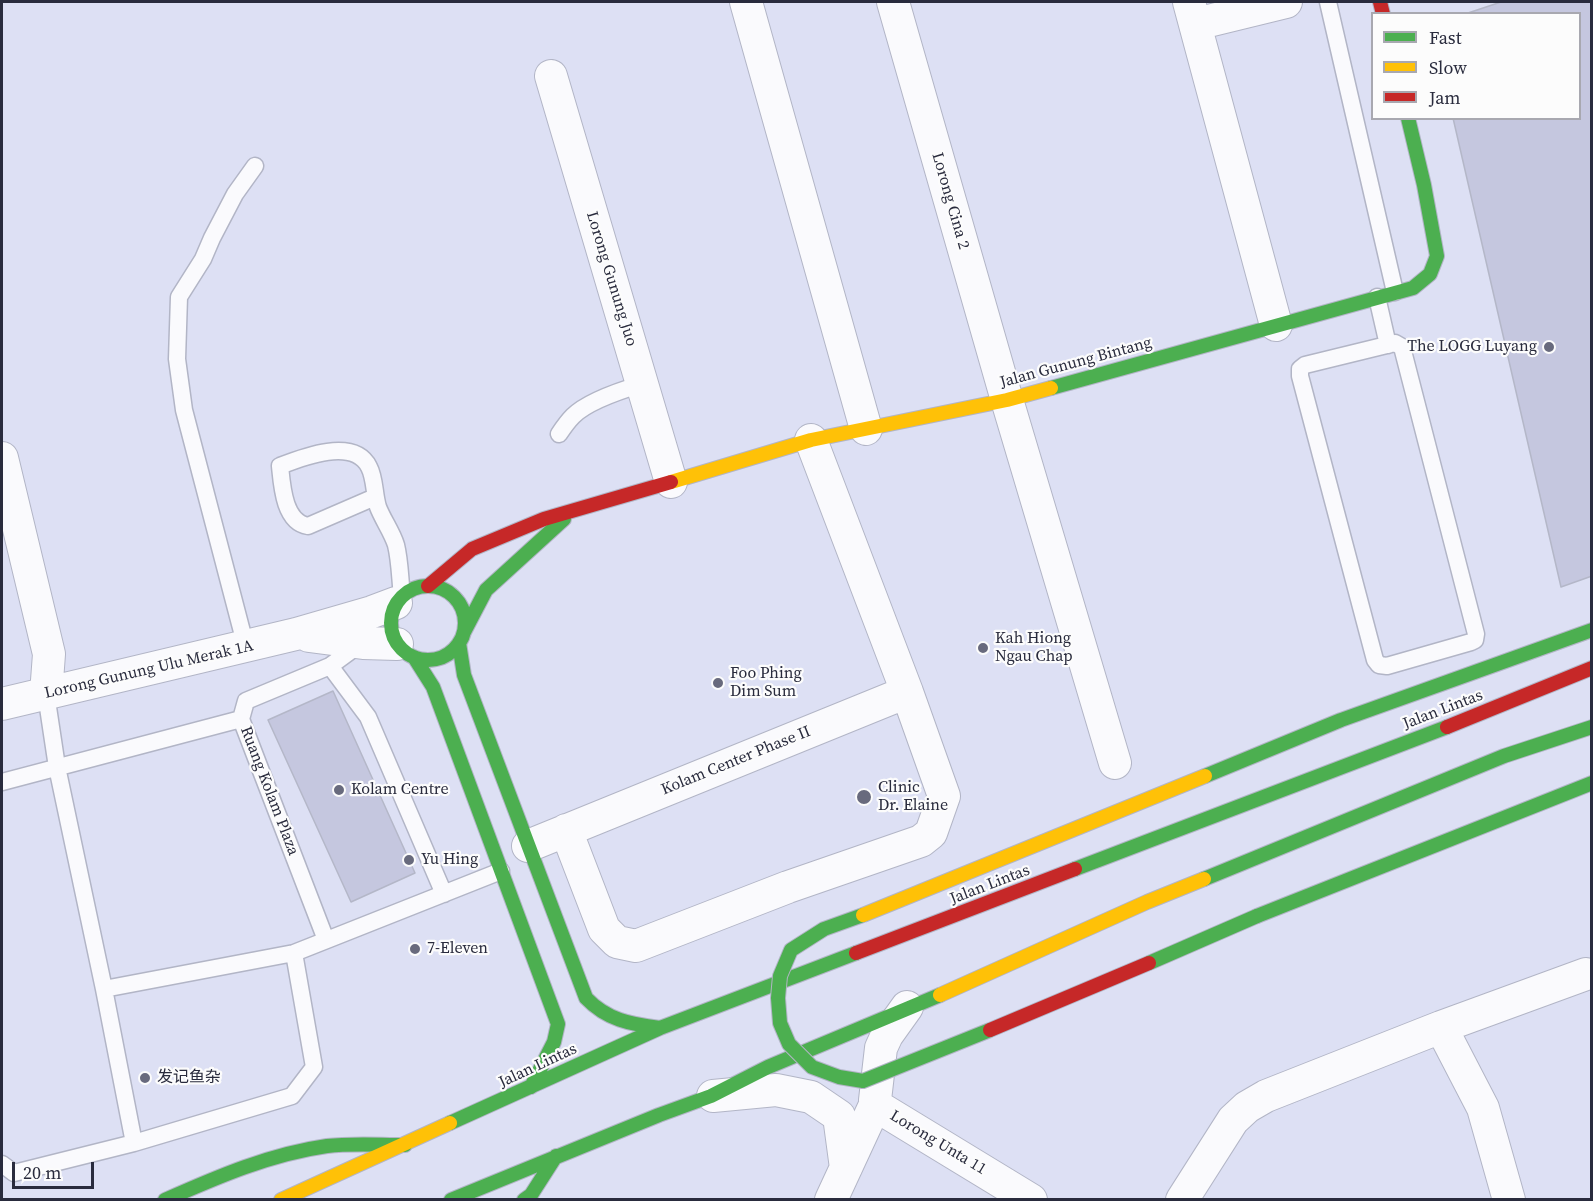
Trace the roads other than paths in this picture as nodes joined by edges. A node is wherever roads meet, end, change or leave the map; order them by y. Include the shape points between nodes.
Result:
1 (746, 2) edge
2 (893, 2) edge
3 (1286, 2) edge
4 (1328, 2) edge
5 (1193, 13) edge
6 (551, 76) dead end
7 (1408, 120) edge
8 (255, 166) dead end
9 (1395, 292) junction
10 (1377, 297) junction
11 (1276, 325) junction
12 (1388, 345) junction
13 (642, 384) junction
14 (1007, 400) junction
15 (866, 429) junction
16 (559, 434) dead end
17 (811, 441) junction
18 (2, 458) edge
19 (671, 483) junction
20 (375, 497) junction
21 (572, 512) junction
22 (428, 586) junction
23 (399, 599) junction
24 (1592, 630) edge
25 (297, 634) junction
26 (461, 637) junction
27 (363, 643) junction
28 (246, 647) junction
29 (406, 650) junction
30 (330, 666) junction
31 (1592, 668) edge
32 (907, 692) junction
33 (46, 694) junction
34 (2, 704) edge
35 (241, 718) junction
36 (1592, 727) edge
37 (1115, 763) dead end
38 (57, 767) junction
39 (2, 782) edge
40 (1592, 783) edge
41 (566, 830) junction
42 (528, 846) junction
43 (501, 871) junction
44 (444, 894) junction
45 (326, 940) junction
46 (294, 952) junction
47 (1586, 974) dead end
48 (104, 989) junction
49 (907, 1007) junction
50 (1441, 1027) junction
51 (660, 1028) junction
52 (531, 1086) junction
53 (711, 1096) junction
54 (875, 1105) junction
55 (134, 1143) junction
56 (405, 1145) junction
57 (556, 1156) junction
58 (2, 1164) edge
59 (846, 1168) junction
60 (165, 1200) edge
61 (281, 1200) edge
62 (451, 1200) edge
63 (524, 1200) edge
64 (831, 1200) edge
65 (1031, 1200) edge
66 (1182, 1200) edge
67 (1509, 1200) edge

1 - 15 street
2 - 14 street, Lorong Cina 2
3 - 5 street
4 - 9 lane
5 - 11 street
6 - 13 street, Lorong Gunung Juo
7 - 9 main road, Jalan Gunung Bintang via 1437,256 1430,274 1413,288
8 - 28 lane via 235,194 179,297 177,359 184,410
9 - 10 main road, Jalan Gunung Bintang
10 - 11 main road, Jalan Gunung Bintang
10 - 12 lane
11 - 14 main road, Jalan Gunung Bintang
12 - 12 lane via 1402,347 1476,634 1471,642 1386,666 1375,660 1300,369 1305,364
13 - 16 lane via 587,406
13 - 19 street, Lorong Gunung Juo
14 - 15 main road, Jalan Gunung Bintang
14 - 37 street, Lorong Cina 2
15 - 17 main road, Jalan Gunung Bintang
17 - 19 main road, Jalan Gunung Bintang
17 - 32 street
18 - 33 street via 50,654
19 - 21 main road, Jalan Gunung Bintang
20 - 20 lane via 308,526 300,525 291,516 280,466 326,451 349,453 364,459 371,469
20 - 23 lane via 396,544
21 - 22 main road, Jalan Gunung Bintang via 544,519 472,549
21 - 26 main road, Jalan Gunung Bintang via 486,590
22 - 23 main road via 418,587
22 - 26 main road via 449,592 457,600 462,610
23 - 25 street, Lorong Gunung Ulu Merak 1A via 372,612
23 - 29 main road via 391,623
24 - 40 main road, bridge via 1341,720 824,929 791,950 780,976 780,1023 789,1044 812,1067 863,1081 1257,916
25 - 27 street, Lorong Gunung Ulu Merak 1A
25 - 28 street, Lorong Gunung Ulu Merak 1A
26 - 29 main road via 453,650 435,659 424,660
26 - 42 main road via 464,675
27 - 29 street, Lorong Gunung Ulu Merak 1A
27 - 30 lane
28 - 33 street, Lorong Gunung Ulu Merak 1A
29 - 43 main road via 433,687
30 - 35 lane via 246,701
30 - 44 lane via 368,717
31 - 51 main road, Jalan Lintas
32 - 41 street, Kolam Center Phase II
32 - 41 street via 944,796 931,833 921,841 636,946 617,942 604,928
33 - 34 street, Lorong Gunung Ulu Merak 1A
33 - 38 lane
35 - 38 lane, Ruang Kolam Plaza
35 - 45 lane, Ruang Kolam Plaza
36 - 49 main road via 1504,756 1147,902
38 - 39 lane, Ruang Kolam Plaza
38 - 48 lane
41 - 42 street, Kolam Center Phase II
42 - 51 main road via 585,998 597,1012 623,1023
43 - 44 lane
43 - 52 main road via 558,1024 554,1042
44 - 45 lane
45 - 46 lane
46 - 48 lane
46 - 55 lane via 314,1067 292,1095
47 - 50 street
48 - 55 lane
49 - 53 main road
49 - 54 street via 881,1048
50 - 66 street via 1247,1107 1233,1120
50 - 67 street via 1483,1108
51 - 52 main road, Jalan Lintas
52 - 56 main road, Jalan Lintas
53 - 57 main road
53 - 59 street via 776,1090 811,1097 839,1116
54 - 59 street, Lorong Unta 11
54 - 65 street, Lorong Unta 11
55 - 58 lane via 14,1173
56 - 60 main road, Jalan Lintas via 327,1146 285,1155
56 - 61 main road, Jalan Lintas
57 - 62 main road
57 - 63 main road
59 - 64 street, Lorong Unta 11

